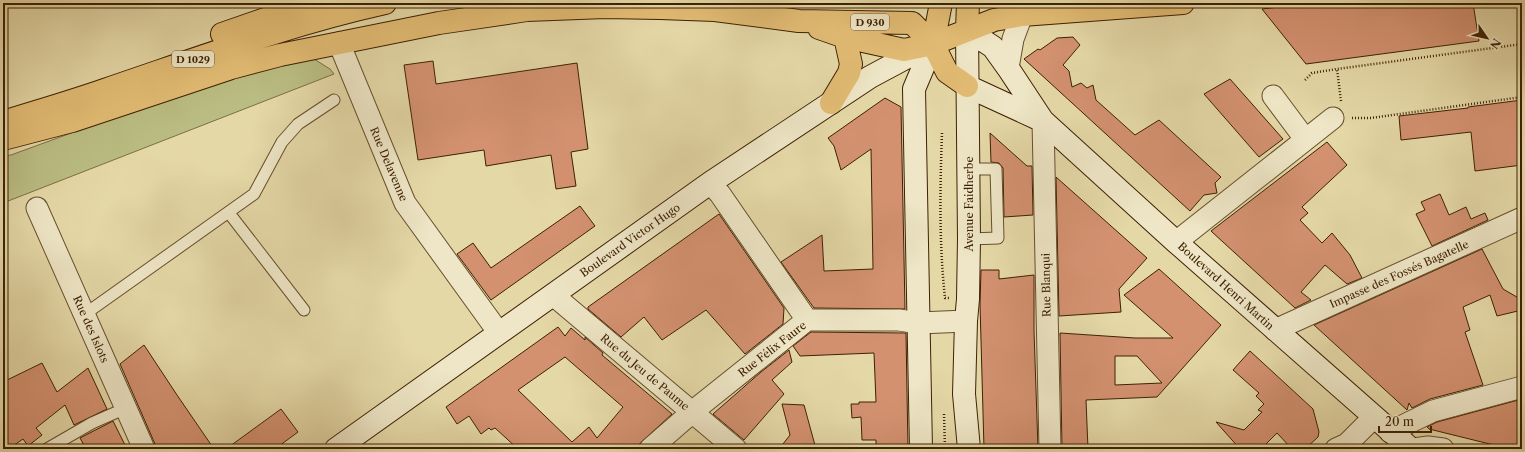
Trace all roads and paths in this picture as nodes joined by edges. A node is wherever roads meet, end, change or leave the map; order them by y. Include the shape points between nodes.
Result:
1 (311, 3) edge
2 (385, 3) edge
3 (968, 3) edge
4 (1183, 3) edge
5 (941, 5) edge
6 (1022, 15) junction
7 (799, 21) junction
8 (967, 30) junction
9 (845, 37) junction
10 (339, 43) junction
11 (933, 44) junction
12 (1522, 44) edge
13 (1008, 68) junction
14 (1337, 69) junction
15 (1305, 80) dead end
16 (967, 86) junction
17 (1273, 96) dead end
18 (1522, 98) edge
19 (334, 100) dead end
20 (831, 103) junction
21 (3, 106) edge
22 (1341, 114) junction
23 (1043, 121) junction
24 (3, 122) edge
25 (942, 133) dead end
26 (3, 139) edge
27 (1305, 139) junction
28 (710, 183) junction
29 (37, 208) dead end
30 (229, 213) junction
31 (1522, 218) edge
32 (1176, 242) junction
33 (553, 295) junction
34 (968, 299) junction
35 (304, 310) dead end
36 (85, 314) junction
37 (808, 320) junction
38 (966, 321) junction
39 (919, 323) junction
40 (1276, 330) junction
41 (499, 333) junction
42 (1522, 387) edge
43 (126, 408) junction
44 (944, 409) dead end
45 (692, 412) junction
46 (1374, 417) junction
47 (1390, 432) junction
48 (1343, 447) edge
49 (338, 448) edge
50 (47, 449) edge
51 (144, 449) edge
52 (650, 449) edge
53 (736, 449) edge
54 (921, 449) edge
55 (945, 449) edge
56 (968, 449) edge
57 (1050, 449) edge
58 (1411, 449) edge
59 (1414, 449) edge
60 (1443, 449) edge

1 - 21 main road, D 1029 via 106,74
2 - 24 main road, D 1029 via 249,40 106,90
3 - 8 main road
4 - 6 main road
5 - 11 main road
6 - 8 main road via 994,20
6 - 13 street via 1013,39
7 - 9 main road, D 930
7 - 10 main road via 715,10 560,8 485,16
7 - 11 main road, D 930 via 912,23
8 - 11 main road
8 - 13 main road, Boulevard Henri Martin via 993,47
8 - 16 main road, Avenue Faidherbe
9 - 11 main road via 904,50
9 - 20 main road via 851,64 849,73
10 - 26 main road via 231,68 72,121
10 - 41 street, Rue Delavenne via 405,203
11 - 16 main road via 947,72
11 - 20 main road, Boulevard Victor Hugo via 870,77
11 - 39 main road via 914,89
12 - 14 path
13 - 23 main road, Boulevard Henri Martin
14 - 15 path via 1312,73
14 - 22 path
16 - 23 main road, Boulevard Henri Martin
16 - 34 main road, Avenue Faidherbe
17 - 27 street
18 - 22 path via 1371,118
19 - 30 lane via 298,124 282,142 254,194
20 - 28 main road, Boulevard Victor Hugo
22 - 27 street
23 - 32 main road, Boulevard Henri Martin
23 - 57 street, Rue Blanqui
25 - 34 path via 940,200 945,298
27 - 32 street
28 - 33 main road, Boulevard Victor Hugo
28 - 37 street
29 - 36 street, Rue des Islots
30 - 35 lane
30 - 36 lane
31 - 40 street, Impasse des Fossés Bagatelle
32 - 40 main road, Boulevard Henri Martin
33 - 41 main road, Boulevard Victor Hugo
33 - 45 street, Rue du Jeu de Paume
34 - 38 main road, Avenue Faidherbe
36 - 43 street, Rue des Islots
37 - 39 street, Rue Félix Faure via 899,320
37 - 45 street, Rue Félix Faure
38 - 39 street
38 - 56 main road, Avenue Faidherbe via 964,394
39 - 54 main road
40 - 46 main road, Boulevard Henri Martin
41 - 49 main road, Boulevard Victor Hugo
42 - 47 street via 1433,411
43 - 50 lane via 92,423
43 - 51 street, Rue des Islots
44 - 55 path
45 - 52 street, Rue Félix Faure
45 - 53 street, Rue du Jeu de Paume
46 - 47 main road, Boulevard Henri Martin
46 - 48 street
47 - 58 main road, Boulevard Henri Martin
59 - 60 street

